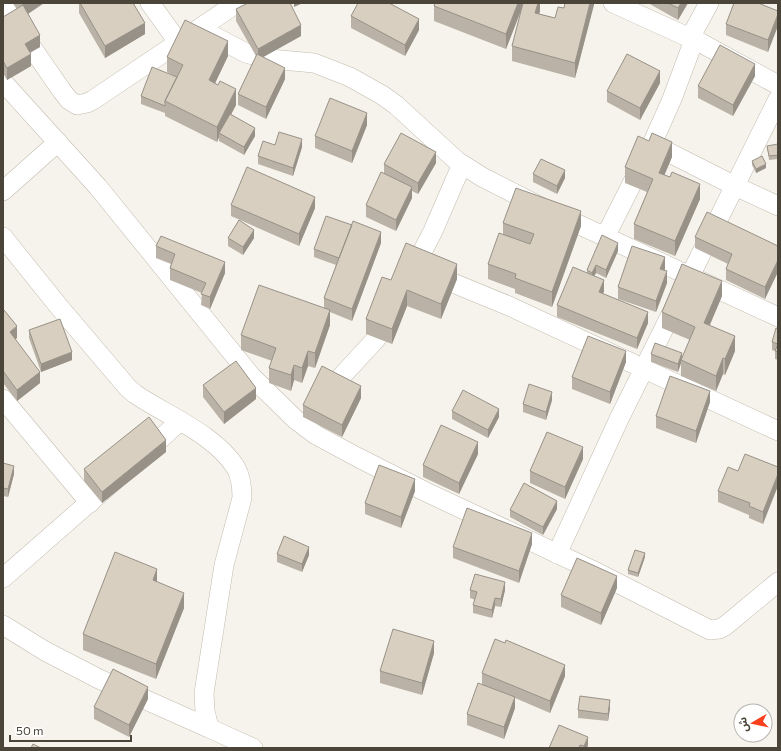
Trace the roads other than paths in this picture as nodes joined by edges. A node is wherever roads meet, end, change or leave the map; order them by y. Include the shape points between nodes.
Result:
1 (150, 3) edge
2 (237, 3) edge
3 (613, 3) edge
4 (709, 3) edge
5 (3, 6) edge
6 (199, 28) junction
7 (692, 39) junction
8 (178, 42) junction
9 (3, 82) edge
10 (778, 85) edge
11 (778, 99) edge
12 (58, 142) junction
13 (652, 144) junction
14 (462, 164) junction
15 (735, 186) junction
16 (3, 191) edge
17 (778, 206) edge
18 (3, 237) edge
19 (605, 237) junction
20 (414, 268) junction
21 (689, 276) junction
22 (778, 317) edge
23 (644, 369) junction
24 (3, 398) edge
25 (313, 418) junction
26 (180, 421) junction
27 (778, 431) edge
28 (90, 503) junction
29 (557, 554) junction
30 (3, 578) edge
31 (778, 582) edge
32 (3, 626) edge
33 (209, 728) junction
34 (253, 748) edge

1 - 8 street
2 - 6 street
3 - 7 street
4 - 7 street
5 - 8 street via 62,91 77,106 93,100
6 - 8 street
6 - 14 street via 246,53 270,59 314,63 350,77 396,105
7 - 10 street
7 - 13 street via 672,99
9 - 12 street
11 - 15 street
12 - 16 street
12 - 25 street via 252,376 288,413
13 - 15 street
13 - 19 street
14 - 19 street via 482,177
14 - 20 street
15 - 17 street
15 - 21 street
18 - 26 street via 128,388
19 - 21 street
20 - 23 street via 508,306
20 - 25 street via 376,339 339,379
21 - 22 street
21 - 23 street
23 - 27 street
23 - 29 street
24 - 28 street
25 - 29 street via 357,457
26 - 28 street
26 - 33 street via 215,445 229,459 236,469 242,489 241,506 222,572 204,693
28 - 30 street
29 - 31 street via 710,630 725,626
32 - 33 street via 99,679
33 - 34 street

